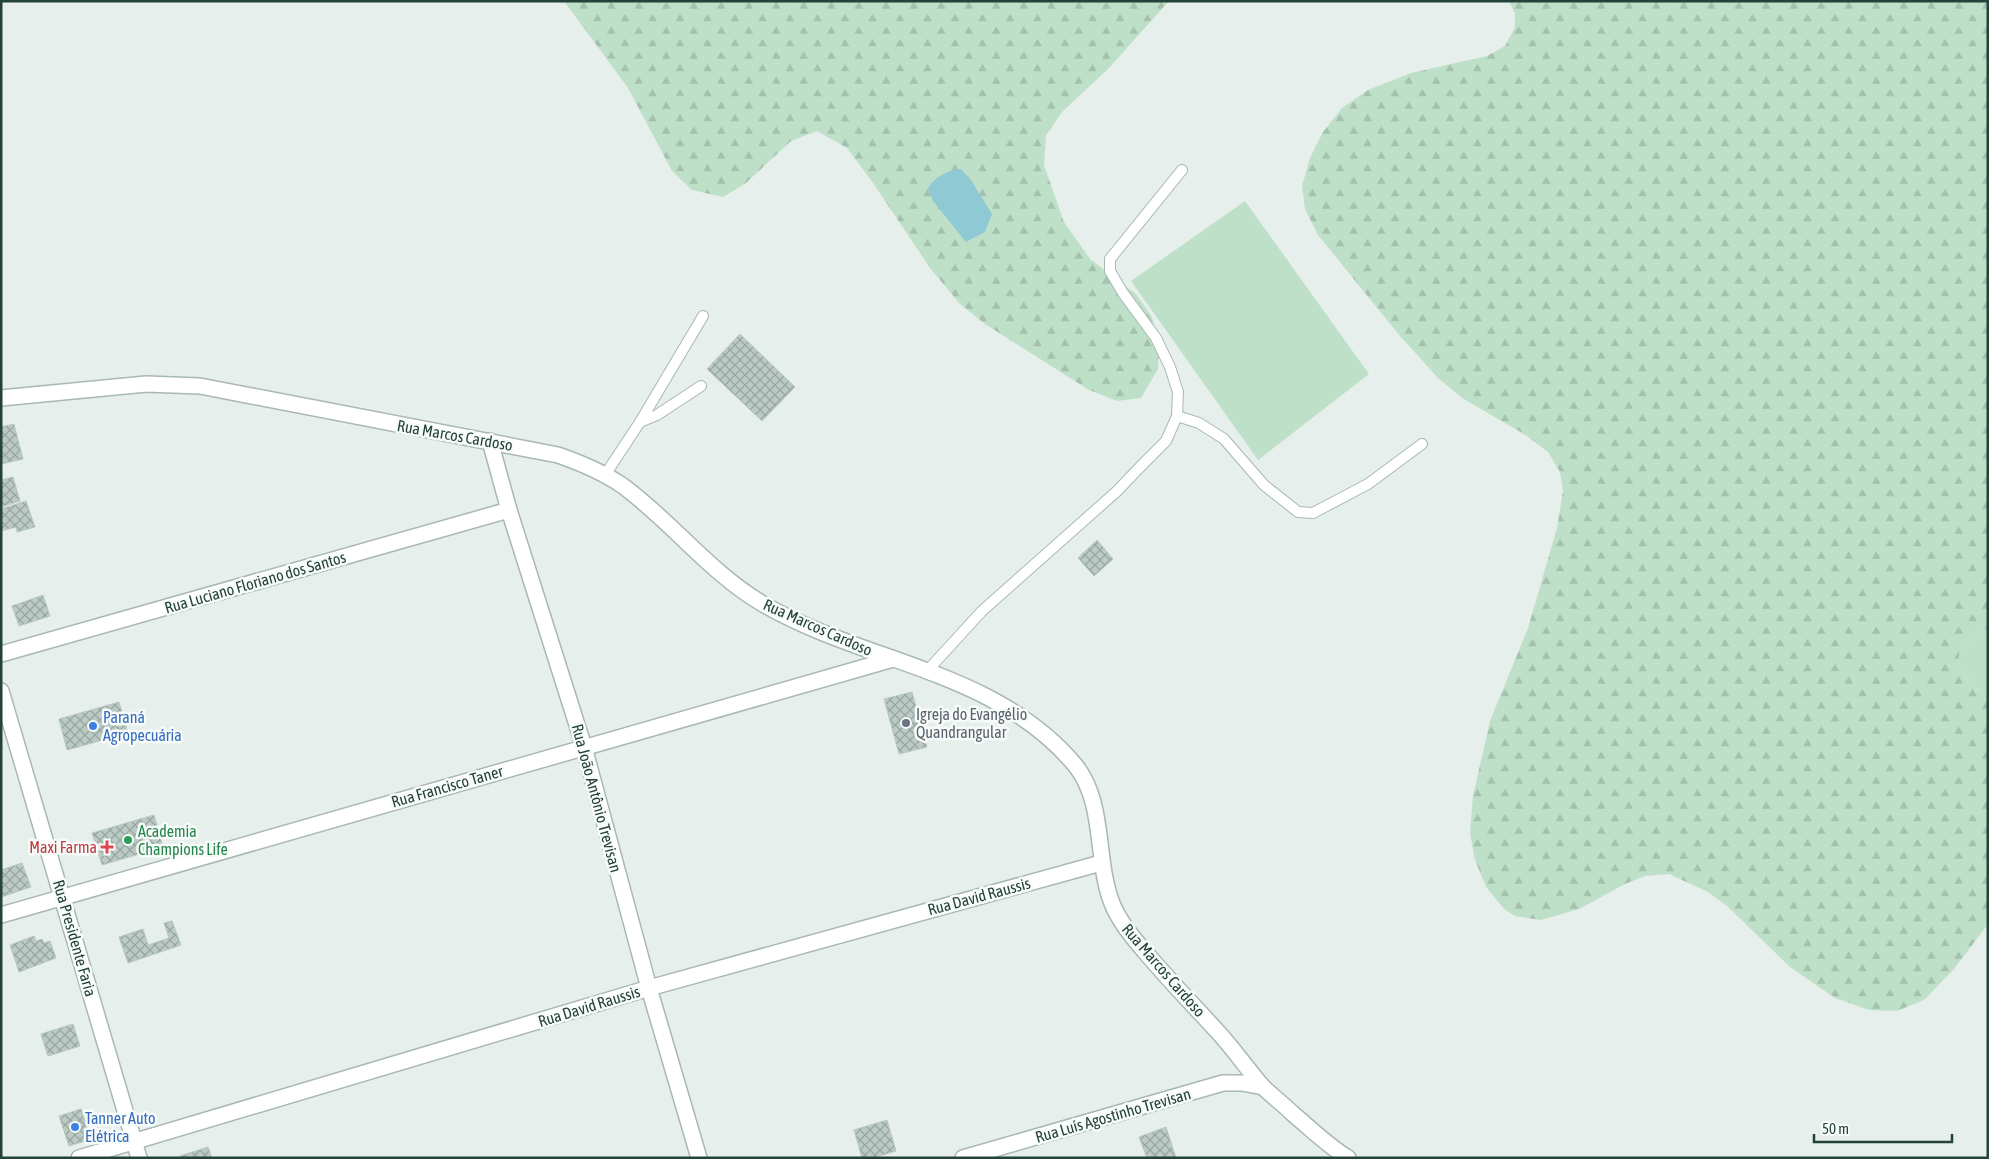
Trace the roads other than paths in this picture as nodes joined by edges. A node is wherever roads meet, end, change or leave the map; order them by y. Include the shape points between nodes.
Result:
1 (1182, 170) dead end
2 (703, 316) dead end
3 (701, 386) dead end
4 (1, 398) edge
5 (1177, 416) junction
6 (640, 422) junction
7 (490, 441) junction
8 (1422, 444) dead end
9 (605, 475) junction
10 (510, 510) junction
11 (1, 654) edge
12 (894, 659) junction
13 (928, 670) junction
14 (1, 691) edge
15 (584, 747) junction
16 (1101, 863) junction
17 (62, 897) junction
18 (1, 915) edge
19 (649, 988) junction
20 (1263, 1087) junction
21 (134, 1140) junction
22 (79, 1158) edge
23 (139, 1158) edge
24 (699, 1158) edge
25 (963, 1158) edge
26 (1348, 1158) edge

1 - 5 lane via 1109,264 1123,293 1156,338 1170,367 1178,392
2 - 6 lane
3 - 6 lane via 657,415
4 - 7 street, Rua Marcos Cardoso via 146,384 200,386
5 - 8 lane via 1199,423 1224,439 1264,485 1298,512 1313,513 1368,484
5 - 13 lane via 1166,441 1116,492 982,611
6 - 9 lane
7 - 9 street, Rua Marcos Cardoso via 558,455
7 - 10 street, Rua João Antônio Trevisan
9 - 12 street, Rua Marcos Cardoso via 634,495 746,593 780,613
10 - 11 street, Rua Luciano Floriano dos Santos
10 - 15 street, Rua João Antônio Trevisan
12 - 13 street, Rua Marcos Cardoso
12 - 15 street, Rua Francisco Taner
13 - 16 street, Rua Marcos Cardoso via 984,695 1018,715 1053,742 1072,762 1091,797
14 - 17 street, Rua Presidente Faria
15 - 17 street, Rua Francisco Taner
15 - 19 street, Rua João Antônio Trevisan
16 - 19 street, Rua David Raussis
16 - 20 street, Rua Marcos Cardoso via 1121,922 1160,970 1230,1044
17 - 18 street, Rua Francisco Taner
17 - 21 street, Rua Presidente Faria
19 - 21 street, Rua David Raussis
19 - 24 street, Rua João Antônio Trevisan
20 - 25 street, Rua Luís Agostinho Trevisan via 1223,1083
20 - 26 street, Rua Marcos Cardoso
21 - 22 street, Rua David Raussis
21 - 23 street, Rua Presidente Faria

